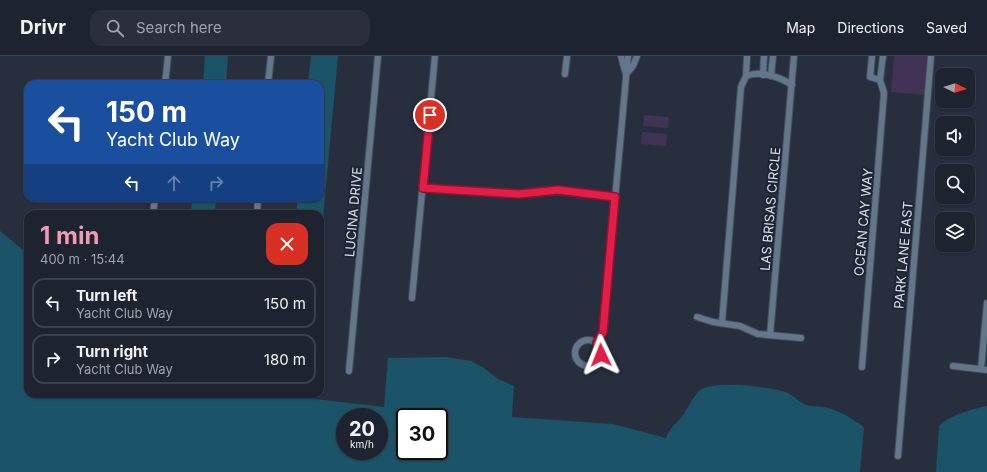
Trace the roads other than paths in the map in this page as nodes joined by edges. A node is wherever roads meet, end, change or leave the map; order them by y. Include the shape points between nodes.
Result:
1 (168, 56) edge
2 (271, 56) edge
3 (378, 56) edge
4 (435, 56) edge
5 (567, 56) edge
6 (621, 56) edge
7 (628, 56) edge
8 (638, 56) edge
9 (747, 56) edge
10 (764, 56) edge
11 (773, 56) edge
12 (794, 56) edge
13 (872, 56) edge
14 (883, 56) edge
15 (931, 56) edge
16 (565, 74) dead end
17 (626, 74) junction
18 (762, 75) junction
19 (746, 76) junction
20 (771, 76) junction
21 (166, 80) edge
22 (268, 80) edge
23 (880, 80) junction
24 (792, 86) junction
25 (423, 188) junction
26 (615, 197) junction
27 (412, 298) dead end
28 (987, 303) edge
29 (697, 317) dead end
30 (722, 323) junction
31 (770, 335) junction
32 (801, 338) dead end
33 (597, 343) junction
34 (862, 366) dead end
35 (953, 366) dead end
36 (984, 370) edge
37 (349, 371) dead end
38 (898, 456) dead end

1 - 21 street
2 - 22 street
3 - 37 street, LUCINA DRIVE
4 - 25 street
5 - 16 street
6 - 17 street
7 - 17 street
8 - 17 street
9 - 19 street
10 - 18 street
11 - 20 street
12 - 24 street, LAS BRISAS CIRCLE
13 - 23 street via 870,77
14 - 23 street, OCEAN CAY WAY
15 - 38 street, PARK LANE EAST
17 - 26 street
18 - 19 street
18 - 20 street
19 - 30 street via 741,87
20 - 24 street
23 - 34 street, OCEAN CAY WAY via 884,93
24 - 31 street, LAS BRISAS CIRCLE
25 - 26 street via 519,194 558,190
25 - 27 street
26 - 33 street via 603,332
28 - 36 street
29 - 30 street
30 - 31 street
31 - 32 street
33 - 33 street via 585,340 578,344 576,356 581,363 589,366 597,363 601,355
35 - 36 street

